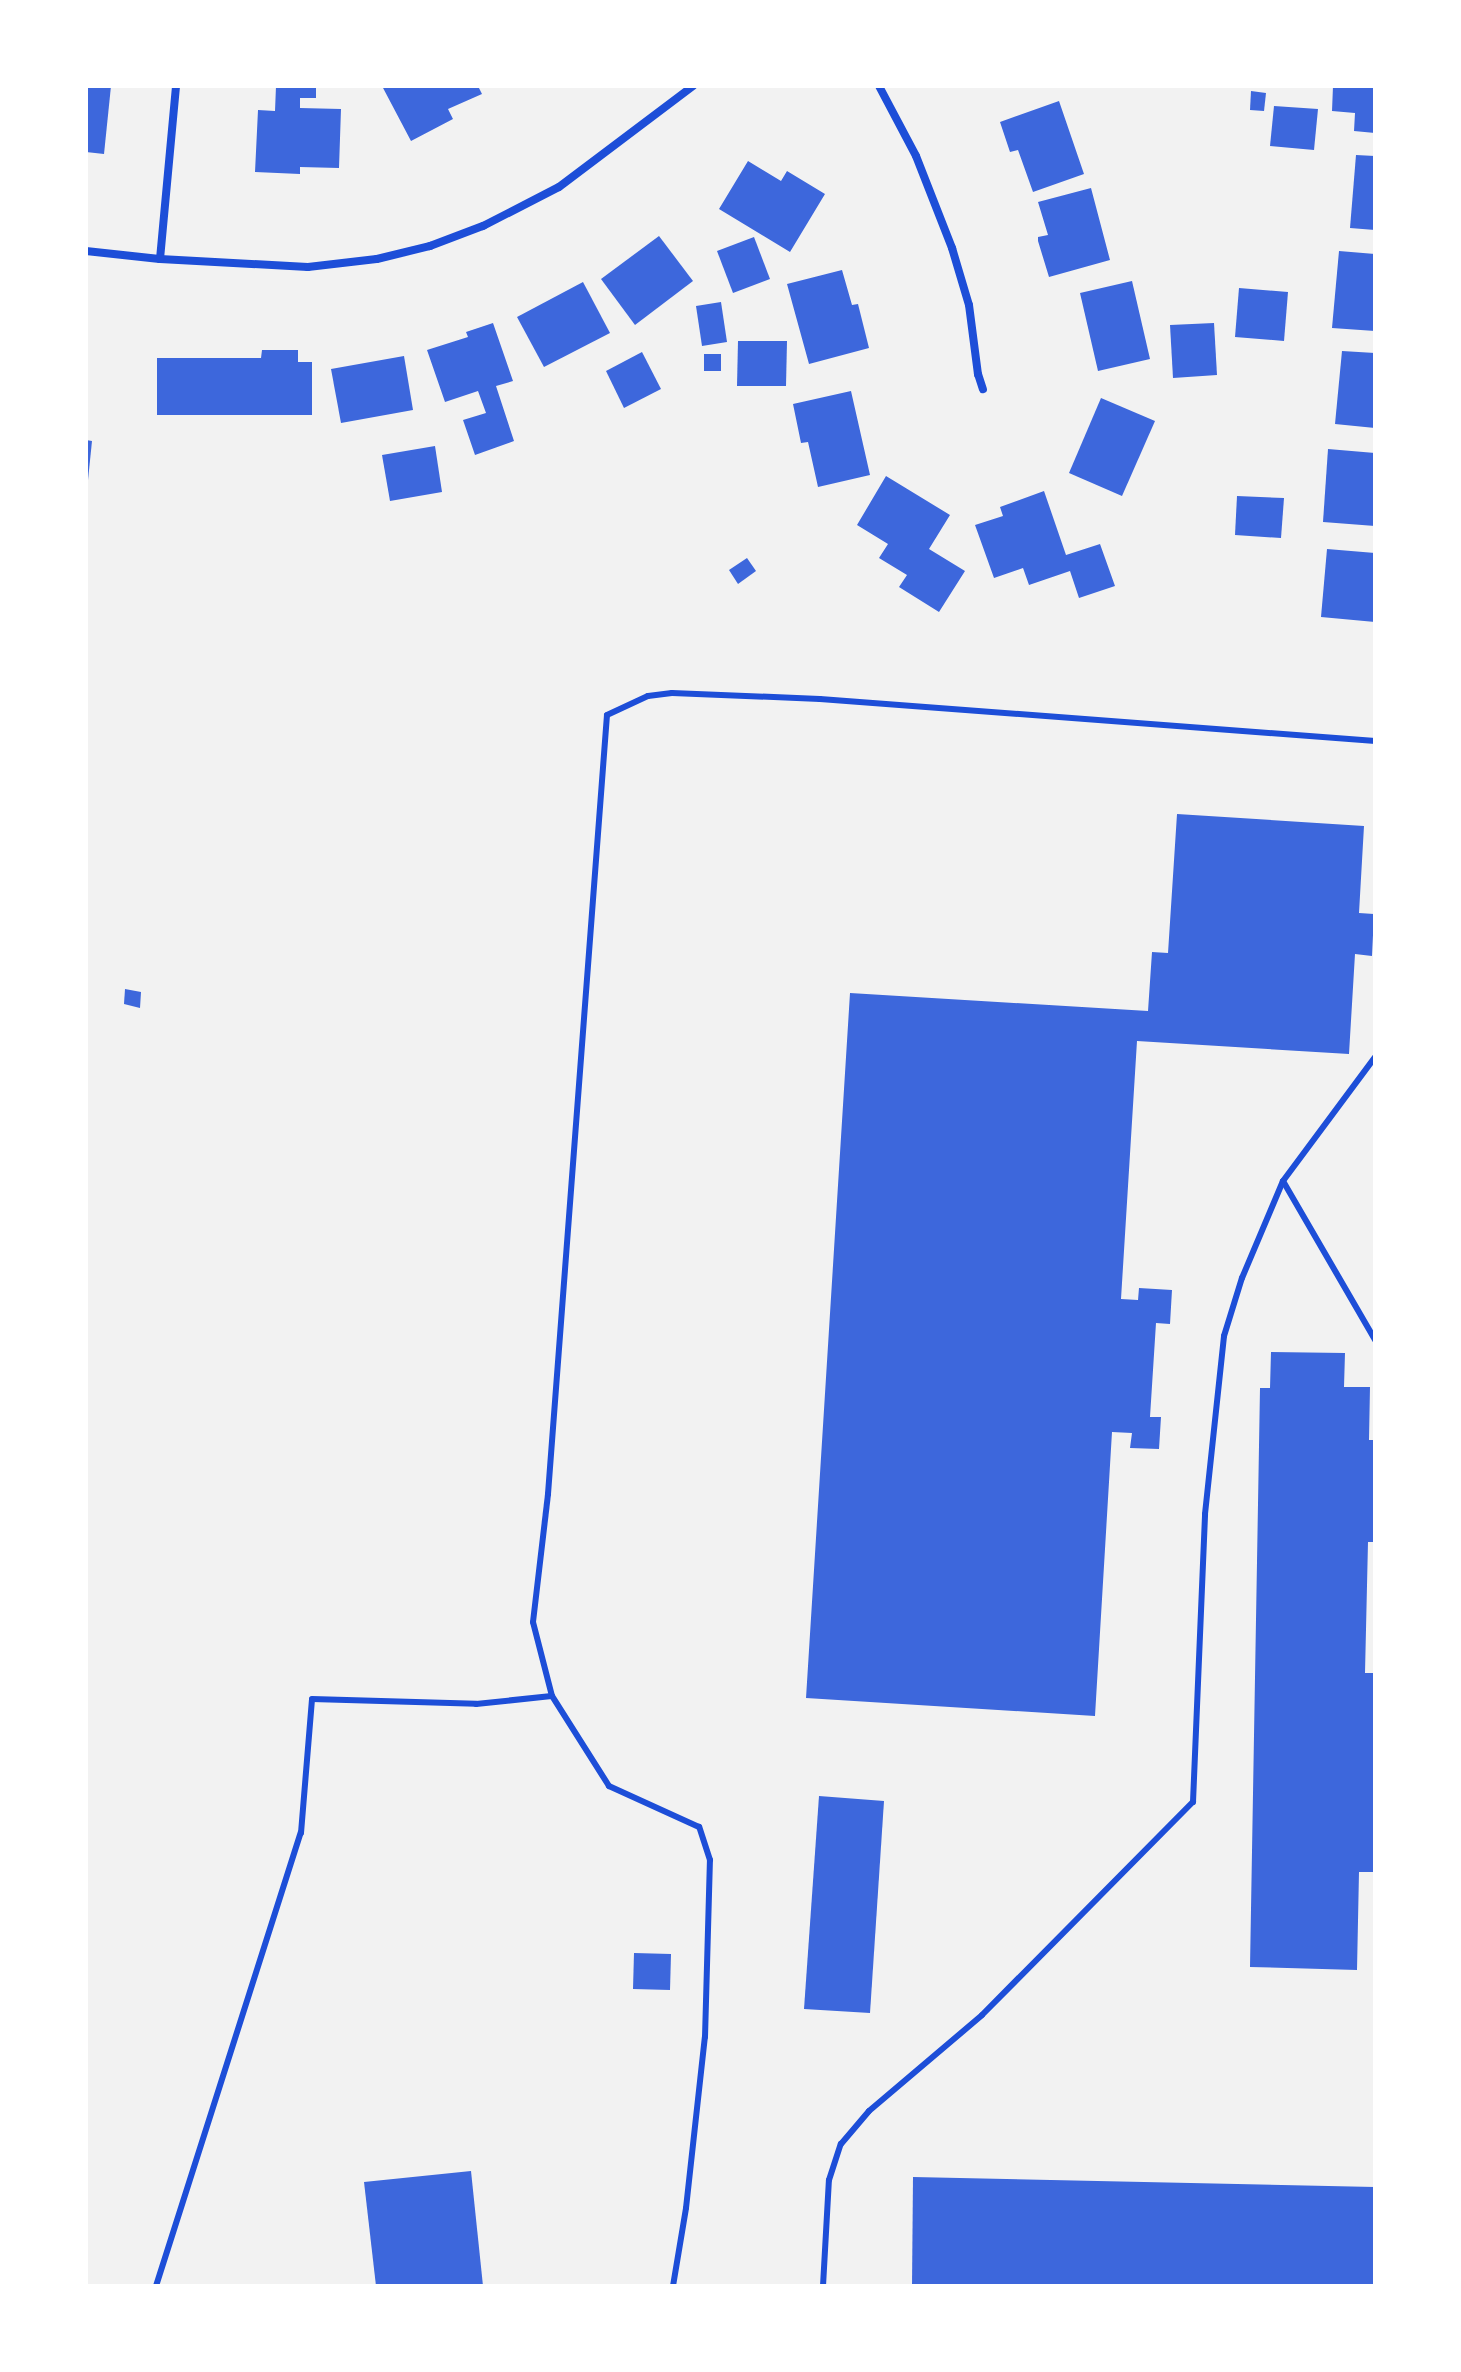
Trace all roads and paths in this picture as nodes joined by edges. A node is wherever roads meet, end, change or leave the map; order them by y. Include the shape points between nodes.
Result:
1 (176, 86) edge
2 (693, 86) edge
3 (879, 86) edge
4 (86, 251) edge
5 (160, 259) junction
6 (983, 389) dead end
7 (1375, 741) edge
8 (1375, 1057) edge
9 (1283, 1181) junction
10 (1375, 1340) edge
11 (552, 1696) junction
12 (156, 2286) edge
13 (673, 2286) edge
14 (823, 2286) edge

1 - 5 street
2 - 5 street via 559,187 430,246 308,267
3 - 6 street via 916,156 952,248 969,305
4 - 5 street
7 - 11 lane via 820,699 687,694 648,696 607,715 548,1494 533,1622
8 - 9 lane
9 - 10 lane
9 - 14 lane via 1224,1336 1205,1514 1193,1802 982,2015 869,2111 841,2144 829,2180
11 - 12 lane via 476,1704 312,1699 301,1833
11 - 13 lane via 609,1786 699,1827 710,1860 705,2037

